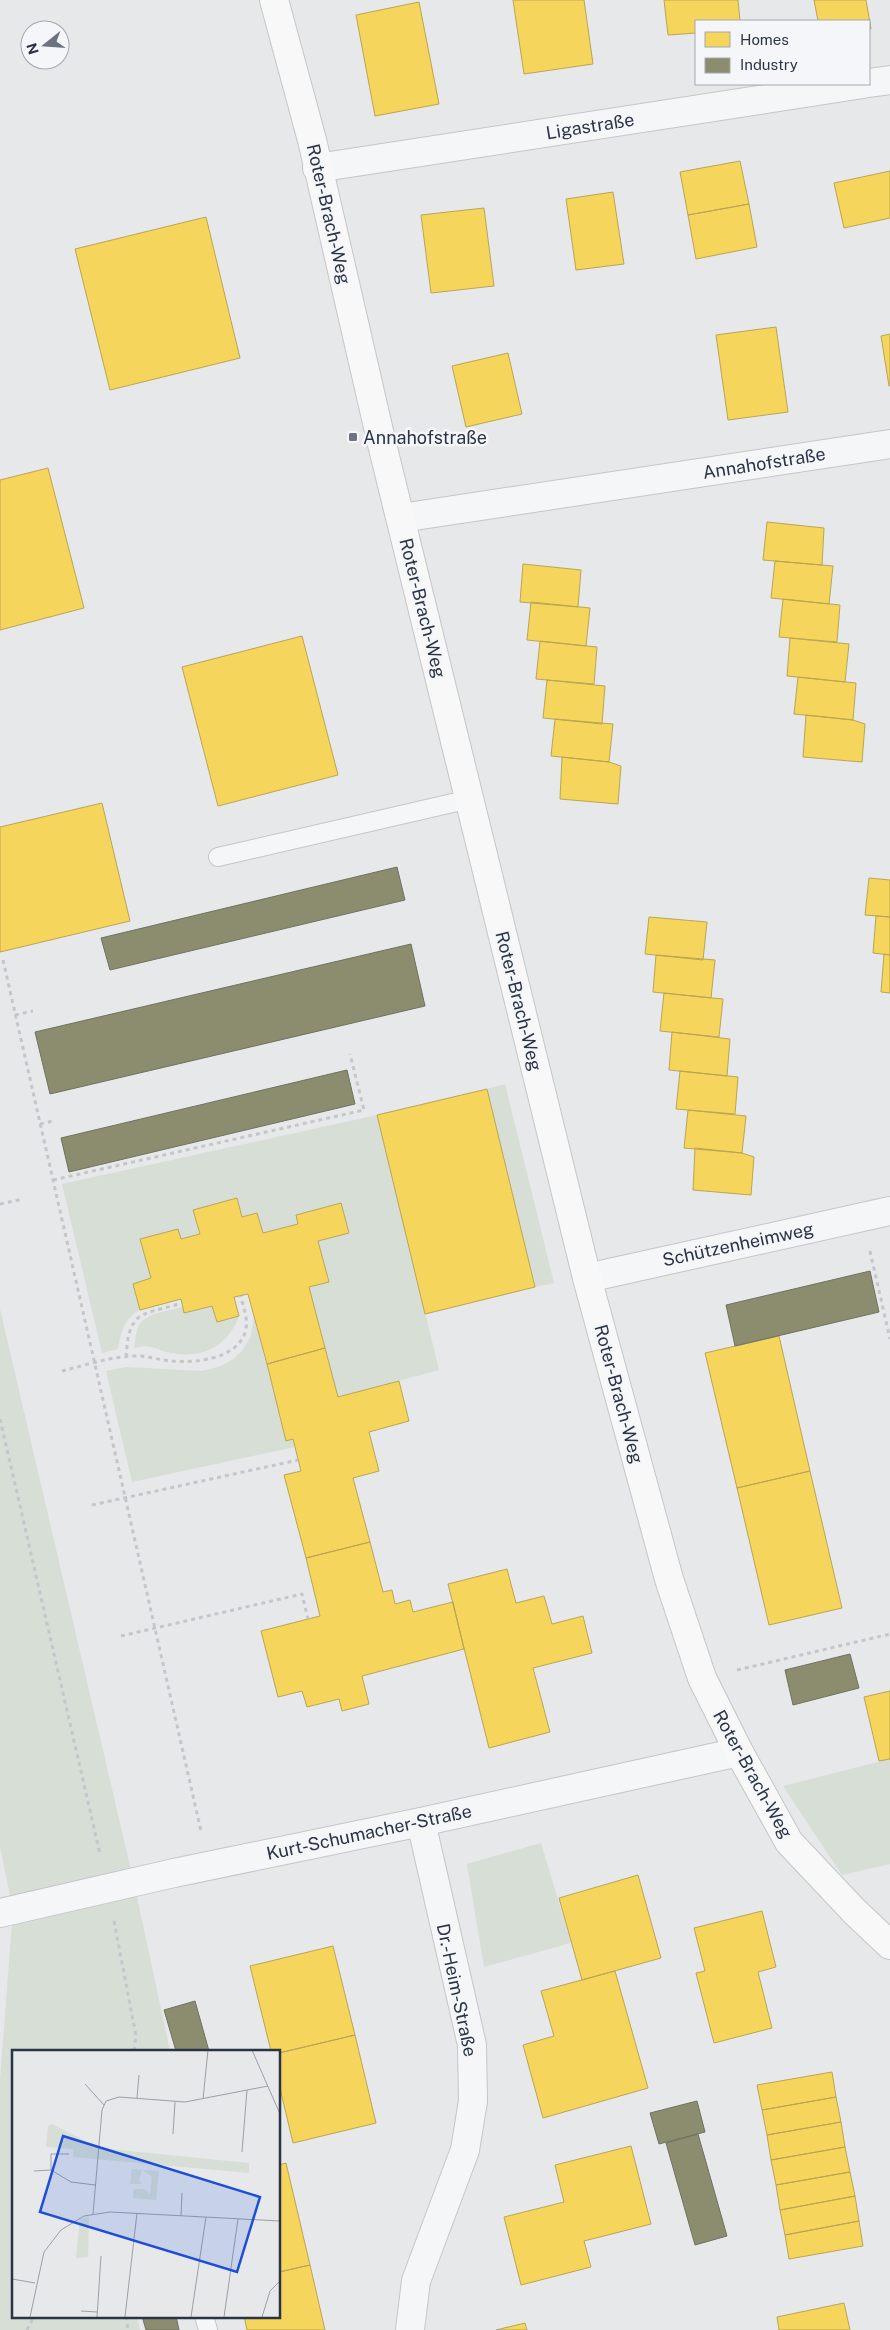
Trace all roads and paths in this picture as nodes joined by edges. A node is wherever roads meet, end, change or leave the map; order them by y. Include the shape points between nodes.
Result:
1 (274, 0) edge
2 (890, 80) edge
3 (870, 83) edge
4 (857, 85) edge
5 (318, 168) junction
6 (890, 444) edge
7 (401, 518) junction
8 (470, 799) junction
9 (218, 857) dead end
10 (3, 960) dead end
11 (33, 1011) dead end
12 (15, 1016) junction
13 (350, 1054) dead end
14 (53, 1122) dead end
15 (40, 1124) junction
16 (53, 1180) junction
17 (23, 1199) dead end
18 (0, 1204) edge
19 (890, 1212) edge
20 (862, 1217) junction
21 (587, 1278) junction
22 (240, 1296) dead end
23 (175, 1300) dead end
24 (890, 1339) edge
25 (126, 1357) junction
26 (94, 1363) junction
27 (62, 1371) dead end
28 (0, 1419) edge
29 (298, 1460) dead end
30 (125, 1498) junction
31 (92, 1505) dead end
32 (308, 1619) dead end
33 (154, 1628) junction
34 (890, 1634) edge
35 (121, 1636) dead end
36 (702, 1678) junction
37 (739, 1752) junction
38 (421, 1822) junction
39 (209, 1865) junction
40 (108, 1889) junction
41 (0, 1913) edge
42 (890, 1945) edge
43 (134, 2050) edge
44 (33, 2318) edge
45 (27, 2330) edge
46 (410, 2330) edge

1 - 5 street, Roter-Brach-Weg
2 - 3 street
4 - 5 street, Ligastraße
5 - 7 street, Roter-Brach-Weg
6 - 7 street, Annahofstraße
7 - 8 street, Roter-Brach-Weg
8 - 9 lane
8 - 21 street, Roter-Brach-Weg
10 - 12 path
11 - 12 path
12 - 15 path
13 - 16 path via 364,1110
14 - 15 path
15 - 16 path
16 - 26 path
17 - 18 path
19 - 20 street, Schützenheimweg
20 - 21 street, Schützenheimweg
20 - 24 path
21 - 36 street, Roter-Brach-Weg via 669,1579
22 - 25 path via 246,1314 245,1334 233,1348 222,1354 193,1361
23 - 25 path via 176,1305 148,1312 132,1324
25 - 26 path
26 - 27 path
26 - 30 path
28 - 40 path
29 - 30 path
30 - 31 path
30 - 33 path
32 - 33 path via 302,1594
33 - 35 path
33 - 39 path
34 - 36 path
36 - 37 street, Roter-Brach-Weg
37 - 38 street, Kurt-Schumacher-Straße
37 - 42 street, Roter-Brach-Weg via 789,1842
38 - 39 street, Kurt-Schumacher-Straße
38 - 46 street, Dr.-Heim-Straße via 472,2045 474,2100 465,2150 416,2281
39 - 40 street, Kurt-Schumacher-Straße
40 - 41 street, Kurt-Schumacher-Straße
40 - 43 path via 136,2036
44 - 45 path

